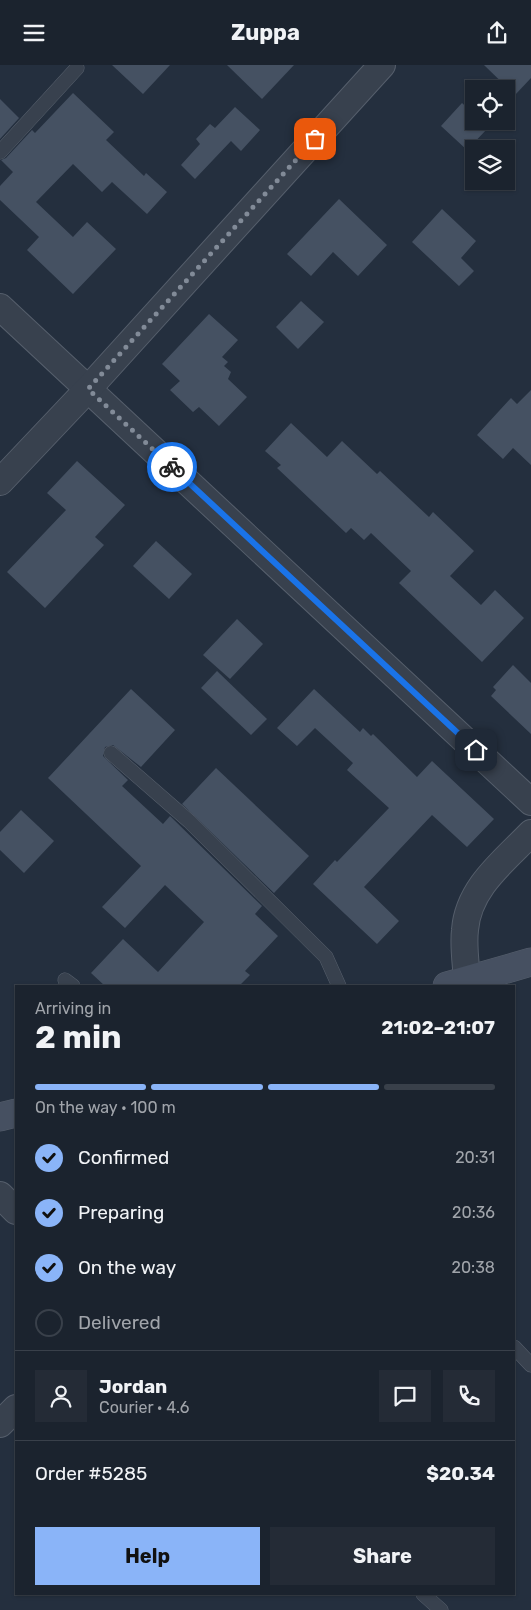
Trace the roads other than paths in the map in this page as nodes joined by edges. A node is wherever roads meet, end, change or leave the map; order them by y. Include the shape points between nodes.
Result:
1 (382, 65) edge
2 (77, 68) dead end
3 (0, 152) edge
4 (0, 307) edge
5 (88, 389) junction
6 (0, 482) edge
7 (111, 753) dead end
8 (531, 802) edge
9 (531, 833) edge
10 (531, 962) edge
11 (457, 983) edge
12 (339, 985) edge
13 (15, 1113) edge
14 (0, 1117) edge
15 (0, 1195) edge
16 (15, 1210) edge
17 (515, 1348) edge
18 (531, 1365) edge
19 (15, 1409) edge
20 (0, 1424) edge
21 (424, 1595) edge
22 (440, 1610) edge

1 - 5 street
2 - 3 lane
4 - 5 street
5 - 6 street
5 - 8 street
7 - 12 lane via 189,821 326,957
9 - 11 street via 474,896 464,930
10 - 11 main road
13 - 14 main road
15 - 16 street
17 - 18 lane
19 - 20 street
21 - 22 lane

